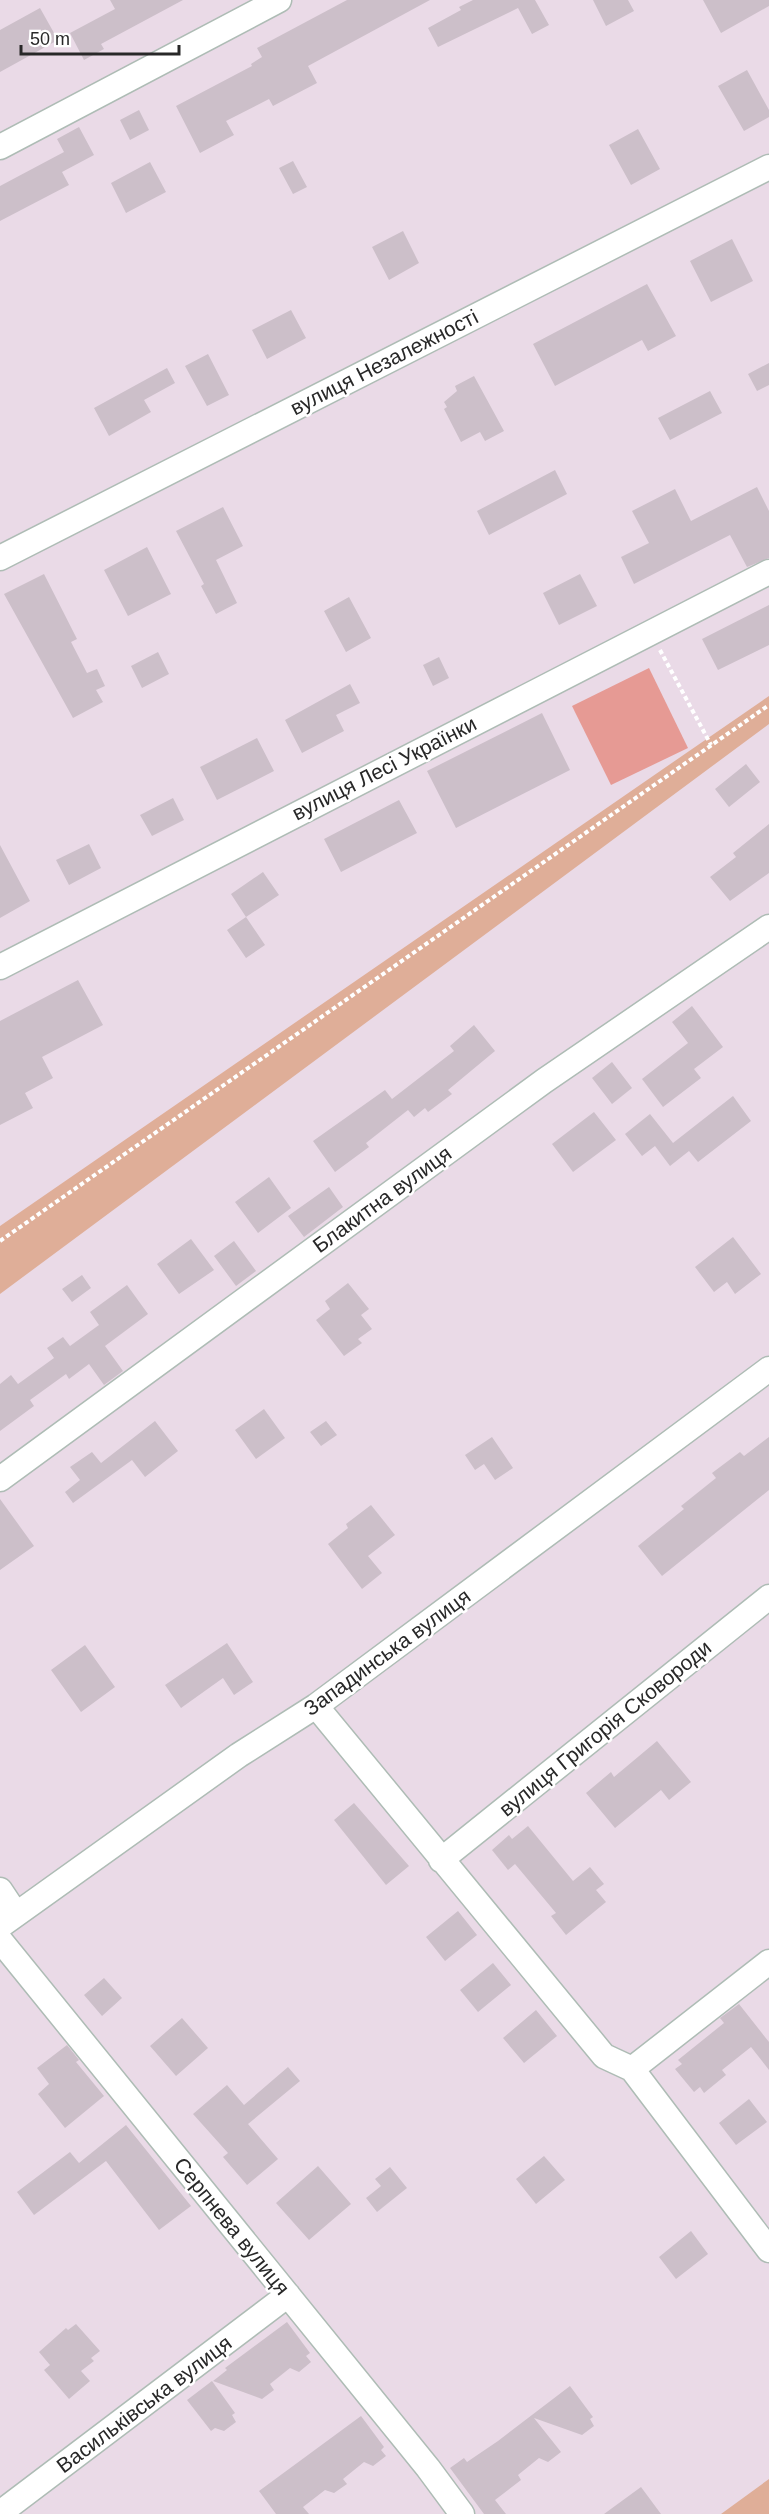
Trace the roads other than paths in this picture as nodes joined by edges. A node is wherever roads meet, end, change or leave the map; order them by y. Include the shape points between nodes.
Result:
1 (279, 0) edge
2 (0, 147) edge
3 (769, 166) edge
4 (0, 558) edge
5 (769, 572) edge
6 (769, 927) edge
7 (0, 967) edge
8 (769, 1369) edge
9 (0, 1479) edge
10 (769, 1597) edge
11 (316, 1706) junction
12 (441, 1860) junction
13 (0, 1890) edge
14 (8, 1920) edge
15 (0, 1940) edge
16 (769, 1962) edge
17 (632, 2069) junction
18 (769, 2250) edge
19 (288, 2295) junction
20 (0, 2513) edge
21 (462, 2514) edge

1 - 2 street
3 - 4 street, вулиця Незалежності
5 - 7 street, вулиця Лесі Українки
6 - 9 street, Блакитна вулиця via 544,1081
8 - 11 street, Западинська вулиця
10 - 12 street, вулиця Григорія Сковороди
11 - 12 street
11 - 14 street, Западинська вулиця via 238,1755
12 - 17 street via 604,2056
13 - 14 street
15 - 19 street, Серпнева вулиця
16 - 17 street
17 - 18 street
19 - 20 street, Васильківська вулиця
19 - 21 street, Серпнева вулиця

